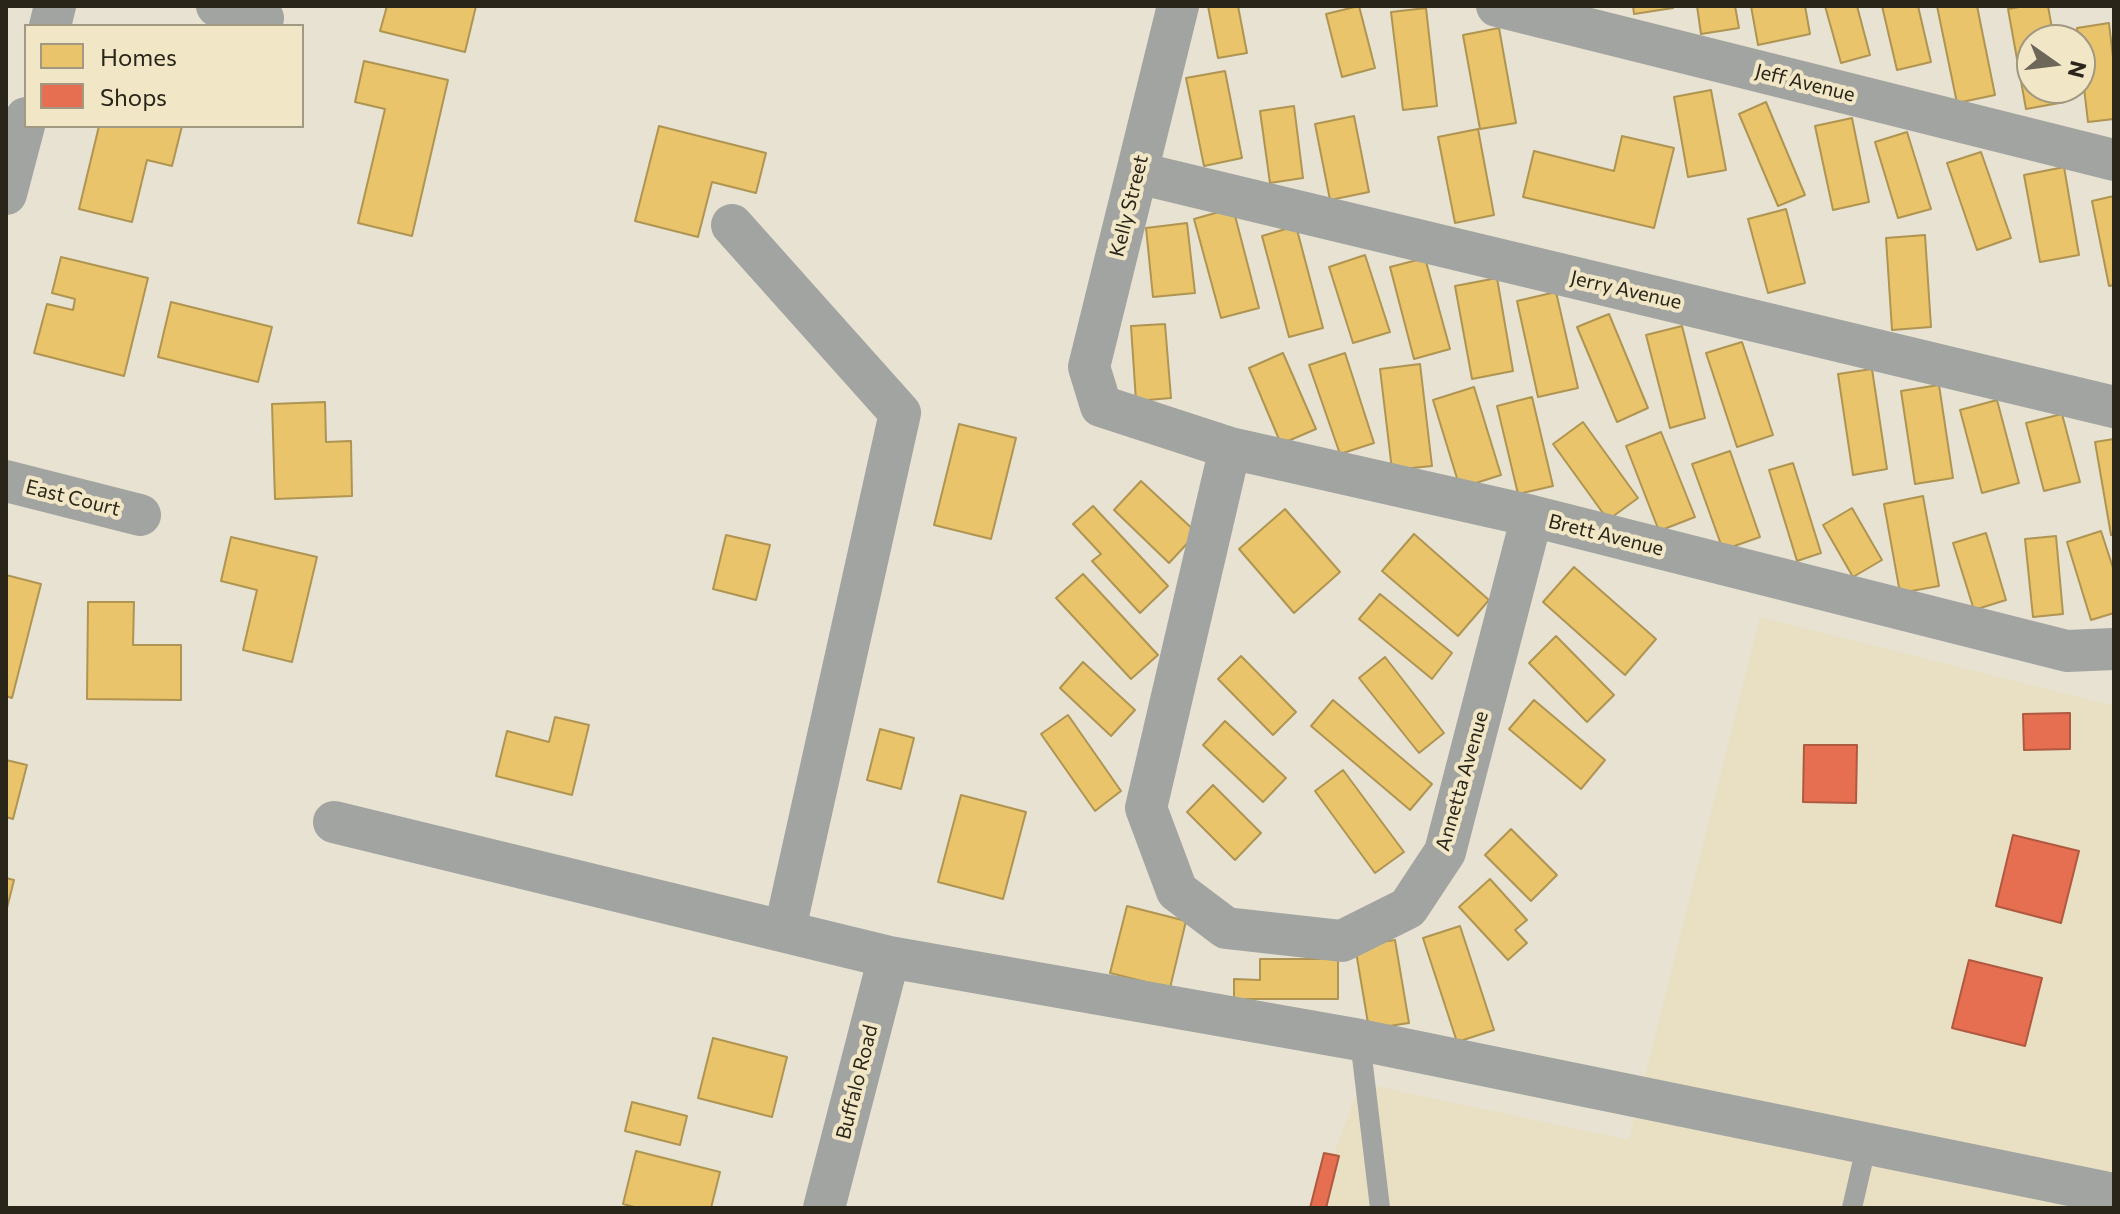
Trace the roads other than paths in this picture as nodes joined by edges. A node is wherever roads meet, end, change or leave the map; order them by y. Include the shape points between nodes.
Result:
1 (217, 6) edge
2 (1178, 6) edge
3 (1497, 6) edge
4 (263, 18) dead end
5 (24, 126) edge
6 (2114, 160) edge
7 (1138, 173) junction
8 (6, 194) edge
9 (732, 225) dead end
10 (1101, 406) joint
11 (2114, 407) edge
12 (1230, 448) junction
13 (6, 481) edge
14 (140, 515) dead end
15 (1532, 516) junction
16 (2114, 649) edge
17 (334, 822) dead end
18 (785, 929) junction
19 (889, 957) junction
20 (1360, 1040) junction
21 (1867, 1143) junction
22 (2114, 1194) edge
23 (824, 1208) edge
24 (1380, 1208) edge
25 (1852, 1208) edge

1 - 4 street
2 - 7 street, Kelly Street
3 - 6 street, Jeff Avenue
5 - 8 street
7 - 10 street, Kelly Street via 1089,367
7 - 11 street, Jerry Avenue
9 - 18 street via 900,413
10 - 12 street, Brett Avenue
12 - 15 street, Brett Avenue
12 - 15 street, Annetta Avenue via 1146,808 1177,891 1226,928 1342,941 1408,908 1445,852
13 - 14 street, East Court
15 - 16 street, Brett Avenue via 2067,651
17 - 18 street
18 - 19 street
19 - 20 street
19 - 23 street, Buffalo Road
20 - 21 street
20 - 24 lane
21 - 22 street
21 - 25 lane

